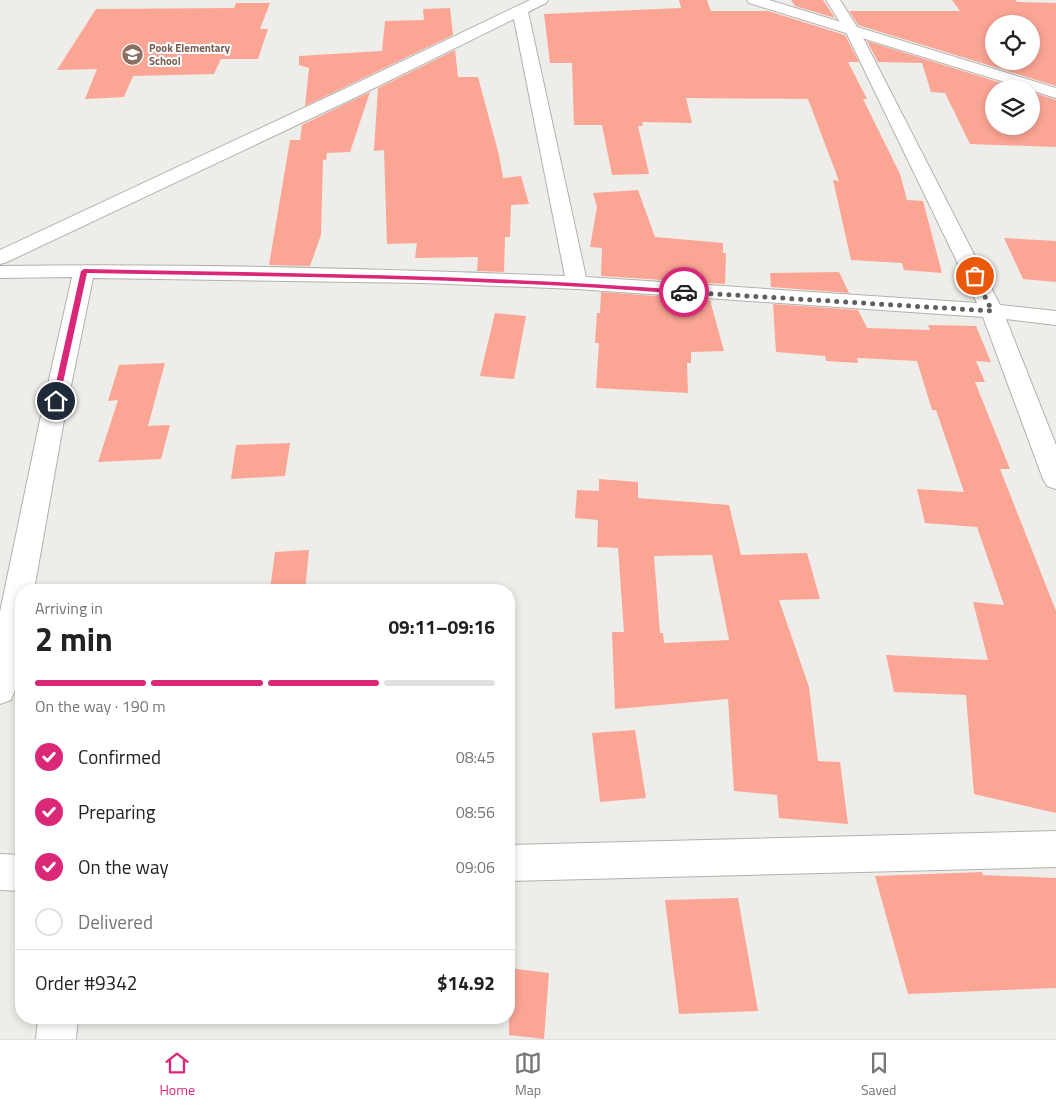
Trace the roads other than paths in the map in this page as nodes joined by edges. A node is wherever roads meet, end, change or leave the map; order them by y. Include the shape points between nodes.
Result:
1 (541, 0) edge
2 (754, 0) edge
3 (833, 0) edge
4 (520, 10) junction
5 (852, 30) junction
6 (1056, 93) edge
7 (0, 258) edge
8 (84, 271) junction
9 (0, 272) edge
10 (577, 284) junction
11 (992, 311) junction
12 (1056, 318) edge
13 (1056, 479) edge
14 (20, 584) edge
15 (15, 612) edge
16 (0, 690) edge
17 (1056, 849) edge
18 (515, 863) edge
19 (0, 872) edge
20 (15, 873) edge
21 (57, 1024) edge
22 (56, 1039) edge

1 - 4 street
2 - 5 street
3 - 5 street
4 - 7 street
4 - 10 street
5 - 6 street
5 - 11 street
8 - 9 street
8 - 10 street via 422,277
8 - 14 street
10 - 11 street
11 - 12 street
11 - 13 street
15 - 16 street
17 - 18 street
19 - 20 street
21 - 22 street

